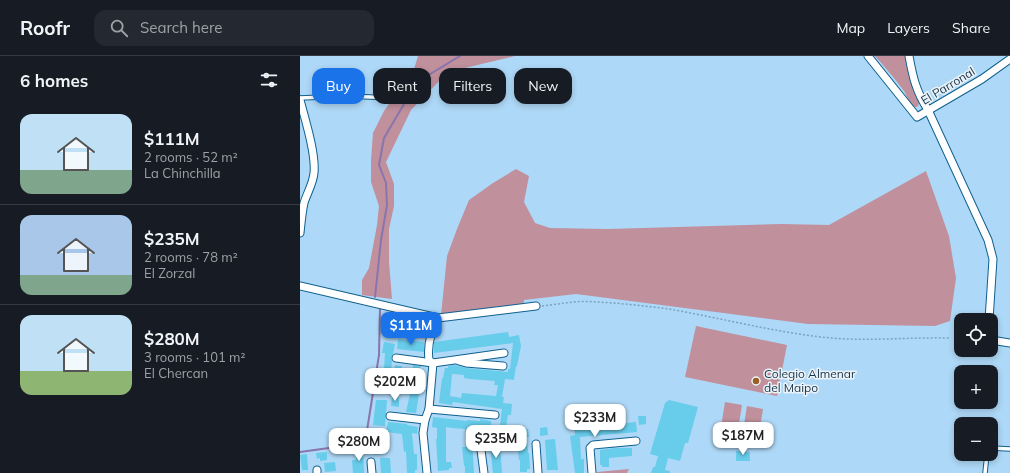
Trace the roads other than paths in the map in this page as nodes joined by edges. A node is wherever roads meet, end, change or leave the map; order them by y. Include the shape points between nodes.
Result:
1 (868, 56) edge
2 (909, 56) edge
3 (1010, 59) edge
4 (373, 97) edge
5 (300, 99) edge
6 (928, 110) junction
7 (300, 233) edge
8 (300, 286) edge
9 (536, 306) road end
10 (989, 313) edge
11 (438, 318) junction
12 (998, 341) edge
13 (1010, 343) edge
14 (504, 353) dead end
15 (396, 358) dead end
16 (457, 360) junction
17 (434, 363) junction
18 (503, 366) dead end
19 (429, 409) junction
20 (495, 415) dead end
21 (390, 416) dead end
22 (425, 420) junction
23 (636, 441) dead end
24 (536, 444) dead end
25 (998, 448) edge
26 (1010, 449) edge
27 (482, 450) dead end
28 (986, 461) edge
29 (371, 462) dead end
30 (372, 473) edge
31 (427, 473) edge
32 (484, 473) edge
33 (538, 473) edge
34 (592, 473) edge
35 (985, 473) edge

1 - 6 street, El Parronal via 917,117
2 - 6 street via 916,88
3 - 6 street, El Parronal via 982,79
4 - 5 lane via 340,96
5 - 7 street via 314,161 314,173 304,203
6 - 10 street via 988,240 993,259
8 - 11 street
9 - 11 street
11 - 17 street via 431,331 429,349 429,360
12 - 13 street
14 - 16 street
15 - 17 street
16 - 17 street
16 - 18 street via 466,364
17 - 19 street
19 - 20 street
19 - 22 street
21 - 22 street
22 - 31 street via 423,433
23 - 34 street via 593,445 590,448
24 - 33 street
25 - 26 lane
27 - 32 street
28 - 35 lane
29 - 30 street

